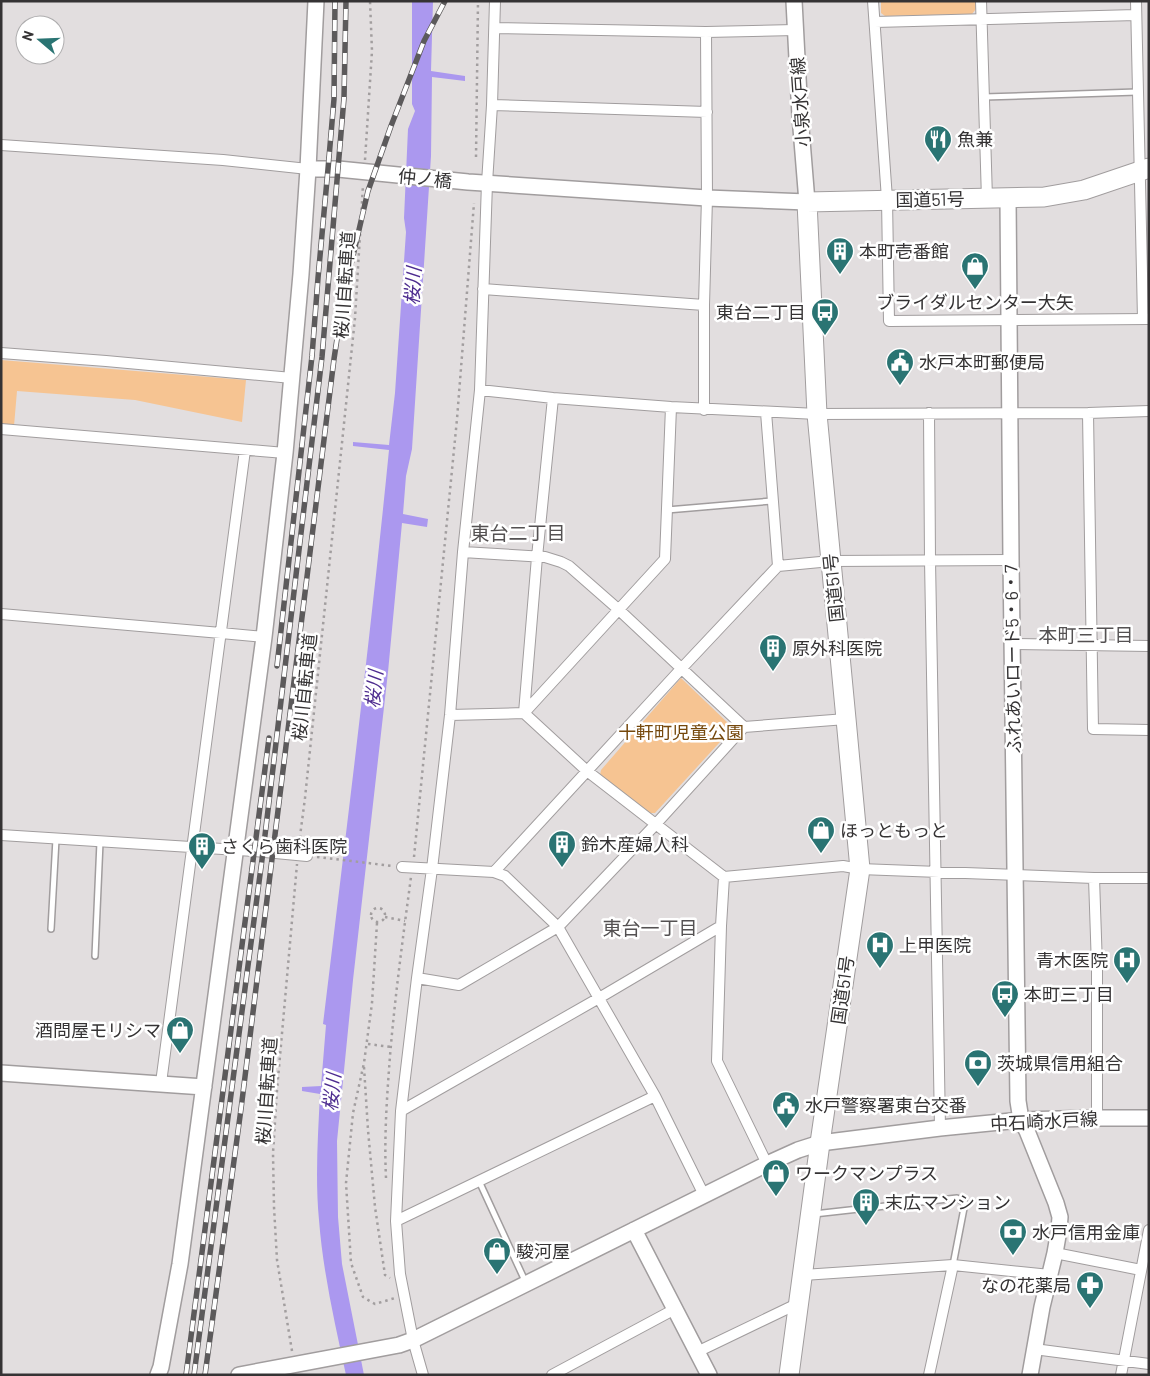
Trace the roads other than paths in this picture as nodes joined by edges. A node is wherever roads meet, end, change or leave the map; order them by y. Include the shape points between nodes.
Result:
1 (316, 1) edge
2 (495, 1) edge
3 (794, 1) edge
4 (873, 1) edge
5 (981, 1) edge
6 (1136, 1) edge
7 (1136, 15) junction
8 (982, 19) junction
9 (875, 22) junction
10 (495, 28) junction
11 (795, 30) junction
12 (706, 32) junction
13 (1138, 92) junction
14 (984, 97) junction
15 (492, 105) junction
16 (707, 112) junction
17 (1, 145) edge
18 (308, 169) junction
19 (1144, 170) edge
20 (477, 183) junction
21 (707, 198) junction
22 (987, 198) junction
23 (1008, 198) junction
24 (887, 200) junction
25 (807, 202) junction
26 (1145, 228) edge
27 (483, 289) junction
28 (704, 305) junction
29 (1146, 319) edge
30 (1009, 320) junction
31 (1, 353) edge
32 (292, 378) junction
33 (480, 390) junction
34 (553, 398) junction
35 (671, 407) junction
36 (704, 410) junction
37 (1149, 411) edge
38 (766, 412) junction
39 (929, 413) junction
40 (1009, 413) junction
41 (1088, 413) junction
42 (817, 414) junction
43 (1, 428) edge
44 (245, 450) junction
45 (285, 453) junction
46 (772, 501) junction
47 (667, 510) junction
48 (464, 552) junction
49 (537, 557) junction
50 (930, 560) junction
51 (1011, 560) junction
52 (831, 561) junction
53 (778, 566) junction
54 (618, 610) junction
55 (1, 614) edge
56 (221, 633) junction
57 (264, 638) junction
58 (1012, 644) junction
59 (1092, 645) junction
60 (1149, 646) edge
61 (681, 669) junction
62 (524, 713) junction
63 (450, 715) junction
64 (846, 719) junction
65 (744, 727) junction
66 (1149, 730) edge
67 (587, 771) junction
68 (655, 825) junction
69 (1, 835) edge
70 (56, 838) junction
71 (100, 841) junction
72 (192, 847) junction
73 (236, 850) junction
74 (302, 855) road end
75 (407, 867) road end
76 (432, 869) junction
77 (860, 869) junction
78 (494, 872) junction
79 (935, 872) junction
80 (1015, 875) junction
81 (724, 877) junction
82 (1094, 878) junction
83 (1149, 878) edge
84 (720, 926) junction
85 (558, 927) junction
86 (51, 929) dead end
87 (95, 956) dead end
88 (417, 978) junction
89 (600, 998) junction
90 (1, 1074) edge
91 (162, 1083) junction
92 (204, 1087) junction
93 (655, 1096) junction
94 (401, 1111) junction
95 (1097, 1118) junction
96 (1149, 1118) edge
97 (1021, 1120) junction
98 (940, 1128) junction
99 (820, 1143) junction
100 (767, 1164) junction
101 (479, 1181) junction
102 (704, 1195) junction
103 (811, 1215) junction
104 (396, 1221) junction
105 (634, 1230) junction
106 (1149, 1230) edge
107 (1055, 1253) junction
108 (953, 1265) junction
109 (1141, 1270) junction
110 (803, 1275) junction
111 (1050, 1275) junction
112 (527, 1284) junction
113 (800, 1302) junction
114 (674, 1309) junction
115 (406, 1342) junction
116 (1034, 1349) junction
117 (697, 1352) junction
118 (1124, 1361) junction
119 (1149, 1364) edge
120 (294, 1367) edge
121 (705, 1373) edge
122 (158, 1375) edge
123 (239, 1375) edge
124 (423, 1375) edge
125 (552, 1375) edge
126 (790, 1375) edge
127 (930, 1375) edge
128 (1030, 1375) edge
129 (1121, 1375) edge

1 - 18 street
2 - 10 street
3 - 11 street, 小泉水戸線
4 - 9 street
5 - 8 street
6 - 7 street
7 - 8 street
7 - 13 street
8 - 9 street
8 - 14 street
9 - 24 street
10 - 12 street
10 - 15 street
11 - 12 street
11 - 25 street, 小泉水戸線
12 - 16 street
13 - 14 lane
13 - 19 street
14 - 22 street
15 - 16 street
15 - 20 street
16 - 21 street
17 - 18 street
18 - 20 street, 仲ノ橋
18 - 32 street
19 - 23 highway, 国道51号 via 1084,190 1044,197
19 - 26 street
20 - 21 street, 仲ノ橋
20 - 27 street
21 - 25 street, 仲ノ橋
21 - 28 street
22 - 23 highway, 国道51号
22 - 24 highway, 国道51号
23 - 30 street, ふれあいロード5・6・7
24 - 25 highway, 国道51号
24 - 30 street via 889,321
25 - 42 highway, 国道51号
26 - 29 street
27 - 28 street
27 - 33 street
28 - 36 street
29 - 30 street
30 - 40 street, ふれあいロード5・6・7
31 - 32 street
32 - 45 street
33 - 34 street
33 - 48 street
34 - 35 street
34 - 49 street
35 - 36 street
35 - 47 street
36 - 38 street
37 - 41 street
38 - 42 street
38 - 46 street
39 - 40 street
39 - 42 street
39 - 50 street
40 - 41 street
40 - 51 street, ふれあいロード5・6・7
41 - 59 street
42 - 52 highway, 国道51号
43 - 44 street
44 - 45 street
44 - 56 street
45 - 57 street
46 - 47 lane
46 - 53 street
47 - 54 street via 665,559
48 - 49 street
48 - 63 street
49 - 54 street via 569,566
49 - 62 street
50 - 51 street
50 - 52 street
50 - 79 street
51 - 58 street, ふれあいロード5・6・7
52 - 53 street
52 - 64 highway, 国道51号
53 - 61 street
54 - 61 street
54 - 62 street
55 - 56 street
56 - 57 street
56 - 72 street
57 - 73 street
58 - 59 street
58 - 80 street, ふれあいロード5・6・7
59 - 60 street
59 - 66 street via 1093,729
61 - 65 street
61 - 67 street
62 - 63 street
62 - 67 street
63 - 76 street
64 - 65 street
64 - 77 highway, 国道51号
65 - 68 street
67 - 68 street
67 - 78 street
68 - 81 street
68 - 85 street
69 - 70 street
70 - 71 street
70 - 86 lane
71 - 72 street
71 - 87 lane
72 - 73 street
72 - 91 street
73 - 74 street
73 - 92 street
75 - 76 street
76 - 78 street
76 - 88 street
77 - 79 street
77 - 81 street via 843,866
77 - 99 highway, 国道51号
78 - 85 street via 505,876
79 - 80 street
79 - 98 street
80 - 82 street
80 - 97 street, ふれあいロード5・6・7 via 1018,1101
81 - 84 street
82 - 83 street
82 - 95 street
84 - 89 street
84 - 100 street via 717,1062
85 - 88 street via 459,985
85 - 89 street
88 - 94 street
89 - 93 street
89 - 94 street
90 - 91 street
91 - 92 street
92 - 122 street via 180,1264
93 - 101 street
93 - 102 street
94 - 104 street
95 - 96 street, 中石崎水戸線
95 - 97 street, 中石崎水戸線
97 - 98 street, 中石崎水戸線
97 - 107 street, ふれあいロード5・6・7 via 1060,1217
98 - 99 street, 中石崎水戸線
99 - 100 street, 中石崎水戸線
99 - 103 highway, 国道51号
100 - 102 street, 中石崎水戸線
101 - 104 street
101 - 112 lane
102 - 105 street, 中石崎水戸線
103 - 108 lane via 956,1198 964,1203
103 - 110 highway, 国道51号
104 - 115 street
105 - 112 street, 中石崎水戸線
105 - 114 street
106 - 109 street
107 - 109 street
107 - 111 street, ふれあいロード5・6・7
108 - 110 street
108 - 111 street
108 - 127 street
109 - 118 street
110 - 113 highway, 国道51号
111 - 116 street, ふれあいロード5・6・7
112 - 115 street, 中石崎水戸線
113 - 117 street
113 - 126 highway, 国道51号
114 - 117 street
114 - 125 street
115 - 120 street, 中石崎水戸線
115 - 124 street
116 - 118 street
116 - 128 street, ふれあいロード5・6・7
117 - 121 street
118 - 119 street
118 - 129 street
120 - 123 street, 中石崎水戸線

